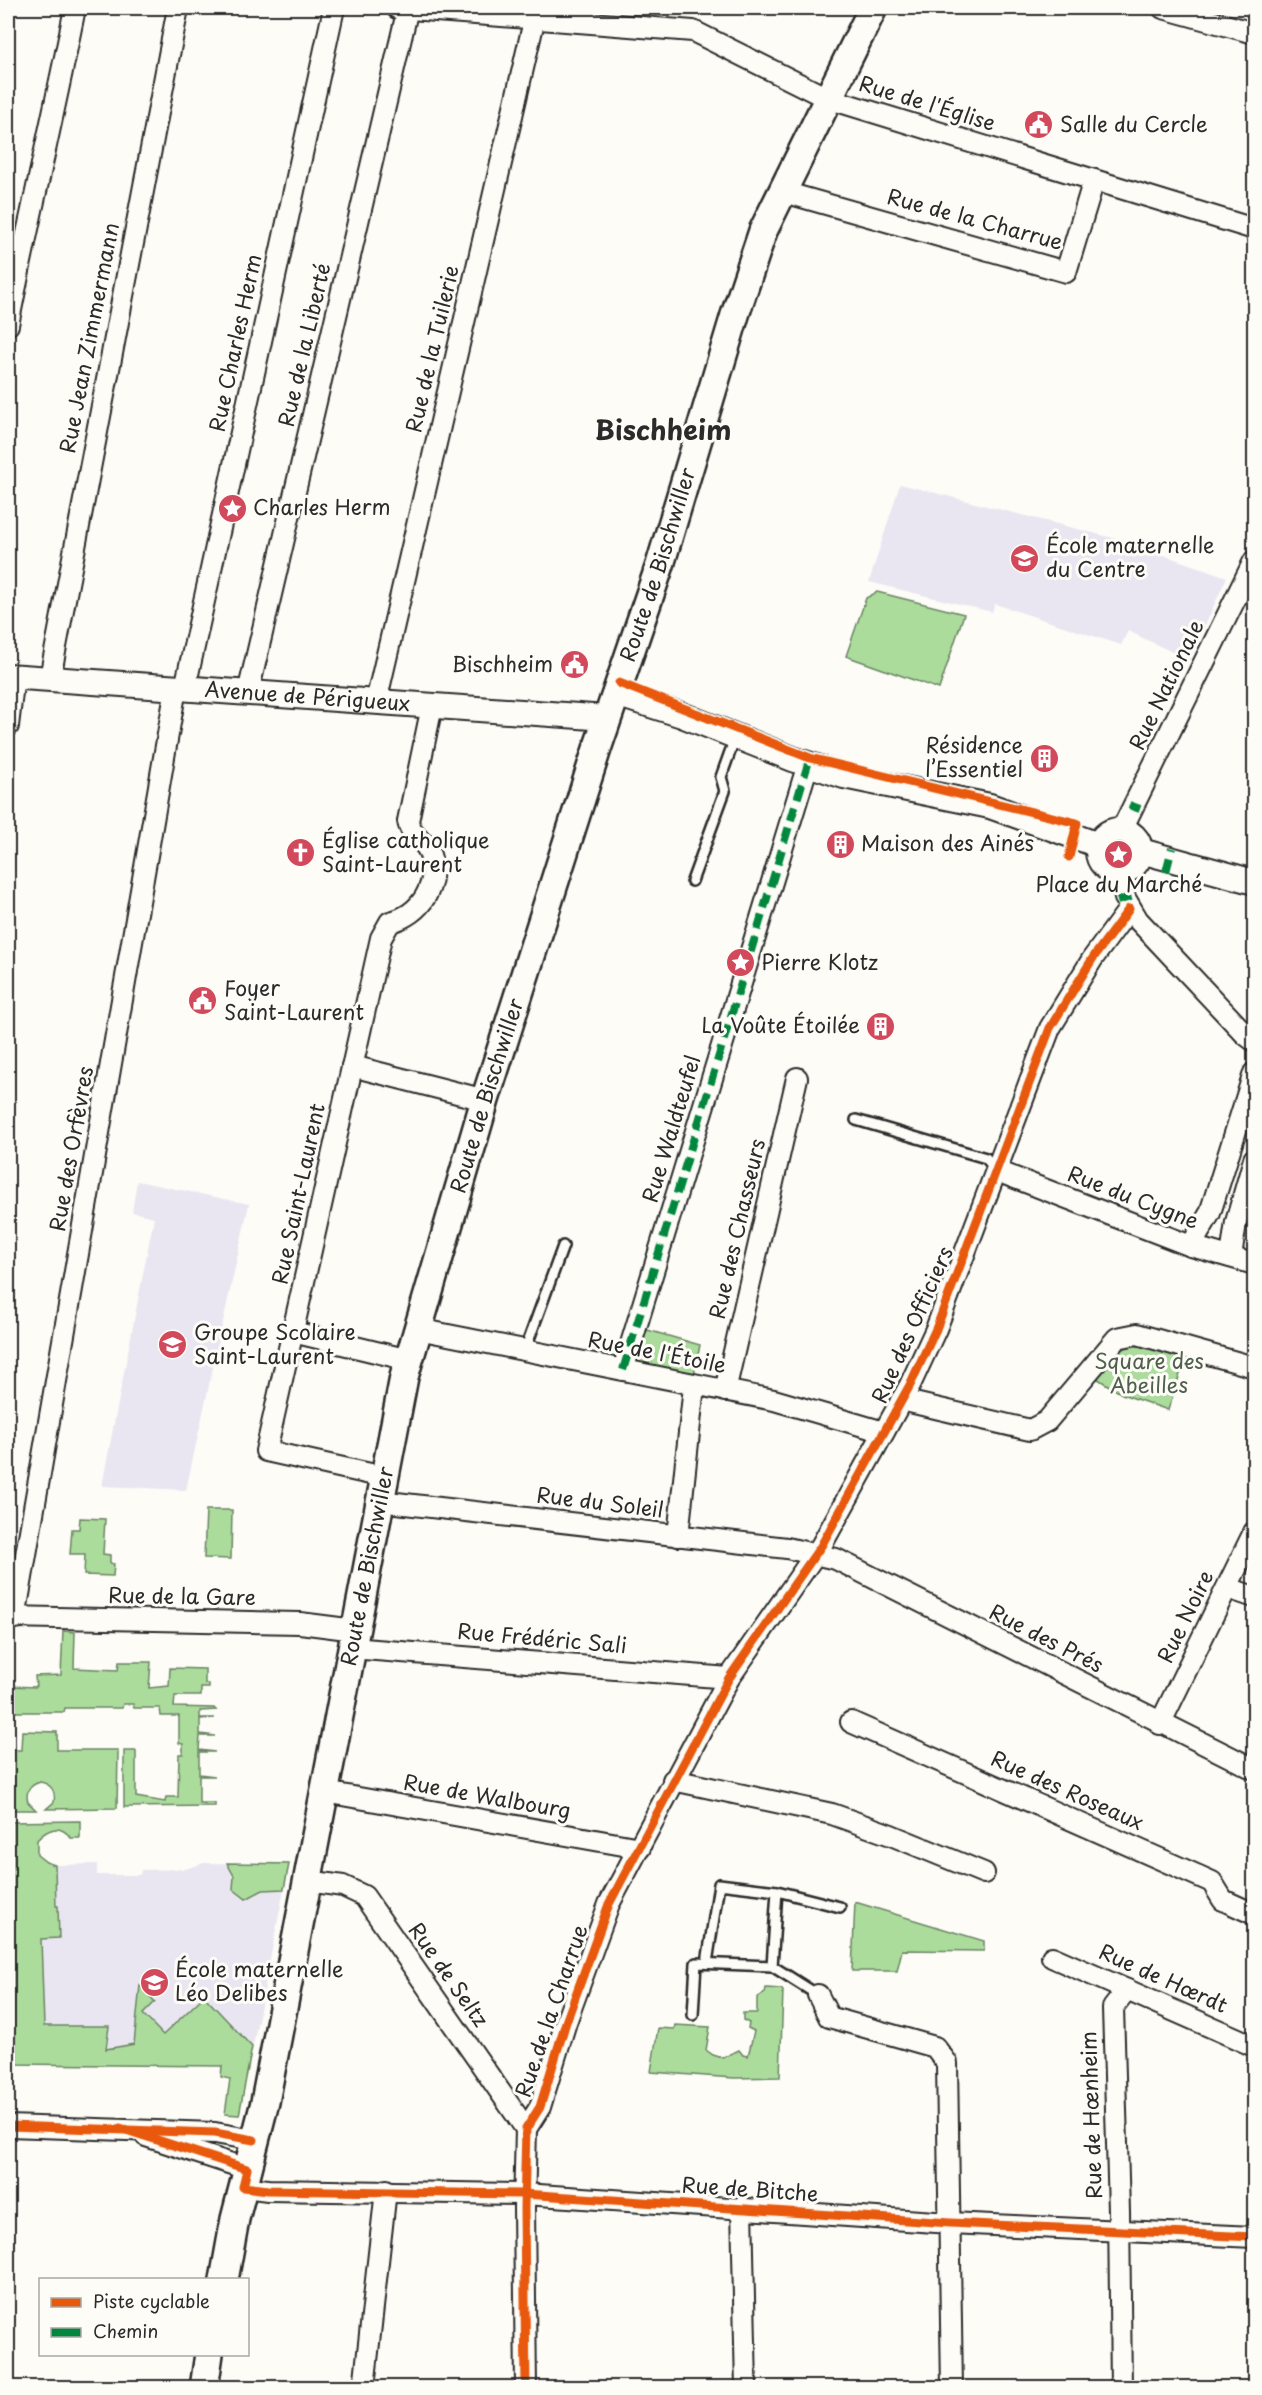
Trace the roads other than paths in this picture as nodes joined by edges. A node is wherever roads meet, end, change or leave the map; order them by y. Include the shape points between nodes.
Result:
1 (75, 8) edge
2 (178, 8) edge
3 (334, 8) edge
4 (397, 8) edge
5 (408, 8) edge
6 (873, 8) edge
7 (1163, 8) edge
8 (536, 13) edge
9 (1254, 33) edge
10 (827, 98) junction
11 (1094, 180) junction
12 (780, 191) junction
13 (1254, 229) edge
14 (8, 325) edge
15 (1254, 565) edge
16 (11, 676) edge
17 (50, 678) junction
18 (181, 688) junction
19 (248, 693) junction
20 (376, 702) junction
21 (432, 706) junction
22 (612, 706) junction
23 (8, 726) edge
24 (736, 735) junction
25 (808, 764) junction
26 (1122, 830) junction
27 (1098, 847) junction
28 (1141, 851) junction
29 (1120, 872) junction
30 (692, 880) dead end
31 (1254, 882) edge
32 (1129, 909) junction
33 (1254, 1041) edge
34 (352, 1066) junction
35 (1254, 1073) edge
36 (797, 1078) dead end
37 (485, 1101) junction
38 (856, 1120) dead end
39 (1254, 1159) edge
40 (997, 1171) junction
41 (563, 1245) dead end
42 (1191, 1246) junction
43 (1231, 1257) junction
44 (1254, 1264) edge
45 (418, 1329) junction
46 (293, 1332) junction
47 (525, 1351) junction
48 (409, 1360) junction
49 (1254, 1367) edge
50 (623, 1370) junction
51 (694, 1386) junction
52 (725, 1391) junction
53 (901, 1400) junction
54 (884, 1432) junction
55 (382, 1489) junction
56 (1254, 1532) edge
57 (678, 1536) junction
58 (814, 1554) junction
59 (1228, 1588) junction
60 (1254, 1597) edge
61 (11, 1617) edge
62 (353, 1639) junction
63 (729, 1678) junction
64 (851, 1722) dead end
65 (1160, 1724) junction
66 (696, 1739) joint
67 (1254, 1769) edge
68 (673, 1780) junction
69 (325, 1792) junction
70 (640, 1848) junction
71 (984, 1874) dead end
72 (308, 1881) junction
73 (777, 1891) junction
74 (840, 1907) dead end
75 (1254, 1914) edge
76 (1052, 1957) dead end
77 (707, 1963) junction
78 (772, 1966) junction
79 (1127, 1990) junction
80 (818, 1995) joint
81 (693, 2015) dead end
82 (1254, 2046) edge
83 (8, 2126) edge
84 (120, 2128) junction
85 (526, 2129) junction
86 (254, 2140) junction
87 (245, 2178) junction
88 (386, 2190) junction
89 (524, 2194) junction
90 (742, 2207) junction
91 (950, 2223) junction
92 (1119, 2231) junction
93 (1254, 2237) edge
94 (224, 2278) edge
95 (209, 2356) edge
96 (204, 2388) edge
97 (364, 2388) edge
98 (526, 2388) edge
99 (746, 2388) edge
100 (952, 2388) edge
101 (1121, 2388) edge

1 - 14 street
2 - 17 street, Rue Jean Zimmermann
3 - 18 street, Rue Charles Herm
4 - 5 street, Rue de l'Église
5 - 8 street, Rue de l'Église
5 - 19 street, Rue de la Liberté
6 - 10 main road, Route de Bischwiller
7 - 9 street
8 - 10 street, Rue de l'Église via 693,32
8 - 20 street, Rue de la Tuilerie
10 - 11 street, Rue de l'Église
10 - 12 main road, Route de Bischwiller
11 - 12 street, Rue de la Charrue via 1066,272
11 - 13 street, Rue de l'Église
12 - 22 main road, Route de Bischwiller via 735,315 660,566
15 - 26 street, Rue Nationale
16 - 17 street, Avenue de Périgueux
16 - 23 street
17 - 18 street, Avenue de Périgueux
18 - 19 street, Avenue de Périgueux
18 - 61 street, Rue des Orfèvres
19 - 20 street, Avenue de Périgueux
20 - 21 street, Avenue de Périgueux
21 - 22 street, Avenue de Périgueux
21 - 34 street, Rue Saint-Laurent via 408,821 409,828 429,852 430,880 418,909 390,922 381,938
22 - 24 street, Avenue de Périgueux
22 - 37 main road, Route de Bischwiller
24 - 25 street, Avenue de Périgueux
24 - 30 lane via 721,777 725,791
25 - 27 street, Avenue de Périgueux via 844,776 990,806
25 - 50 street, Rue Waldteufel
26 - 27 street via 1108,833
26 - 28 street via 1137,839
27 - 29 street via 1102,864
28 - 29 street via 1132,868
28 - 31 street
29 - 32 street
32 - 33 street
32 - 40 street, Rue des Officiers via 1050,1028
34 - 37 street
34 - 46 street, Rue Saint-Laurent
35 - 42 street via 1210,1213
36 - 52 street, Rue des Chasseurs
37 - 45 main road, Route de Bischwiller
38 - 40 lane via 986,1158
39 - 43 street via 1236,1222
40 - 42 street, Rue du Cygne
40 - 53 street, Rue des Officiers via 936,1329
41 - 47 lane
42 - 43 street, Rue du Cygne
43 - 44 street, Rue du Cygne
45 - 47 street, Rue de l'Étoile
45 - 48 main road, Route de Bischwiller
46 - 48 street
46 - 55 street, Rue Saint-Laurent via 266,1451
47 - 50 street, Rue de l'Étoile
48 - 55 main road, Route de Bischwiller
49 - 53 street via 1137,1334 1117,1338 1047,1421 1030,1430
50 - 51 street, Rue de l'Étoile
51 - 52 street, Rue de l'Étoile
51 - 57 street
52 - 54 street, Rue de l'Étoile via 774,1400
53 - 54 street, Rue des Officiers
54 - 58 street, Rue des Officiers
55 - 57 street, Rue du Soleil
55 - 62 main road, Route de Bischwiller
56 - 59 street, Rue Noire
57 - 58 street, Rue du Soleil
58 - 63 street, Rue des Officiers
58 - 65 street, Rue des Prés via 836,1560
59 - 60 street
59 - 65 street, Rue Noire
61 - 62 street, Rue de la Gare via 300,1623
62 - 63 street, Rue Frédéric Sali
62 - 69 main road, Route de Bischwiller
63 - 66 street, Rue des Officiers
64 - 75 street, Rue des Roseaux via 1212,1882 1222,1899
65 - 67 street, Rue des Prés
66 - 68 street, Rue de la Charrue
68 - 70 street, Rue de la Charrue
68 - 71 street via 832,1814
69 - 70 street, Rue de Walbourg
69 - 72 main road, Route de Bischwiller
70 - 85 street, Rue de la Charrue via 609,1904 540,2107
72 - 85 street, Rue de Seltz via 343,1886 364,1896
72 - 86 main road, Route de Bischwiller via 265,2102
73 - 74 lane
73 - 77 lane via 719,1884
73 - 78 lane
76 - 79 street, Rue de Hœrdt
77 - 78 lane
77 - 81 lane via 696,1962
78 - 80 lane
79 - 82 street, Rue de Hœrdt
79 - 92 street, Rue de Hœnheim via 1113,2008
80 - 91 street via 829,2017 935,2047 947,2063
83 - 84 street
84 - 86 street via 215,2133
84 - 87 street, Rue de Bitche
85 - 89 street, Rue de la Charrue
86 - 87 main road, Route de Bischwiller
87 - 88 street, Rue de Bitche via 268,2190
87 - 94 main road, Route de Bischwiller
88 - 89 street, Rue de Bitche
88 - 97 street
89 - 90 street, Rue de Bitche
89 - 98 street, Rue de la Charrue
90 - 91 street, Rue de Bitche
90 - 99 street
91 - 92 street, Rue de Bitche
91 - 100 street
92 - 93 street, Rue de Bitche
92 - 101 street, Rue de Hœnheim
95 - 96 main road

